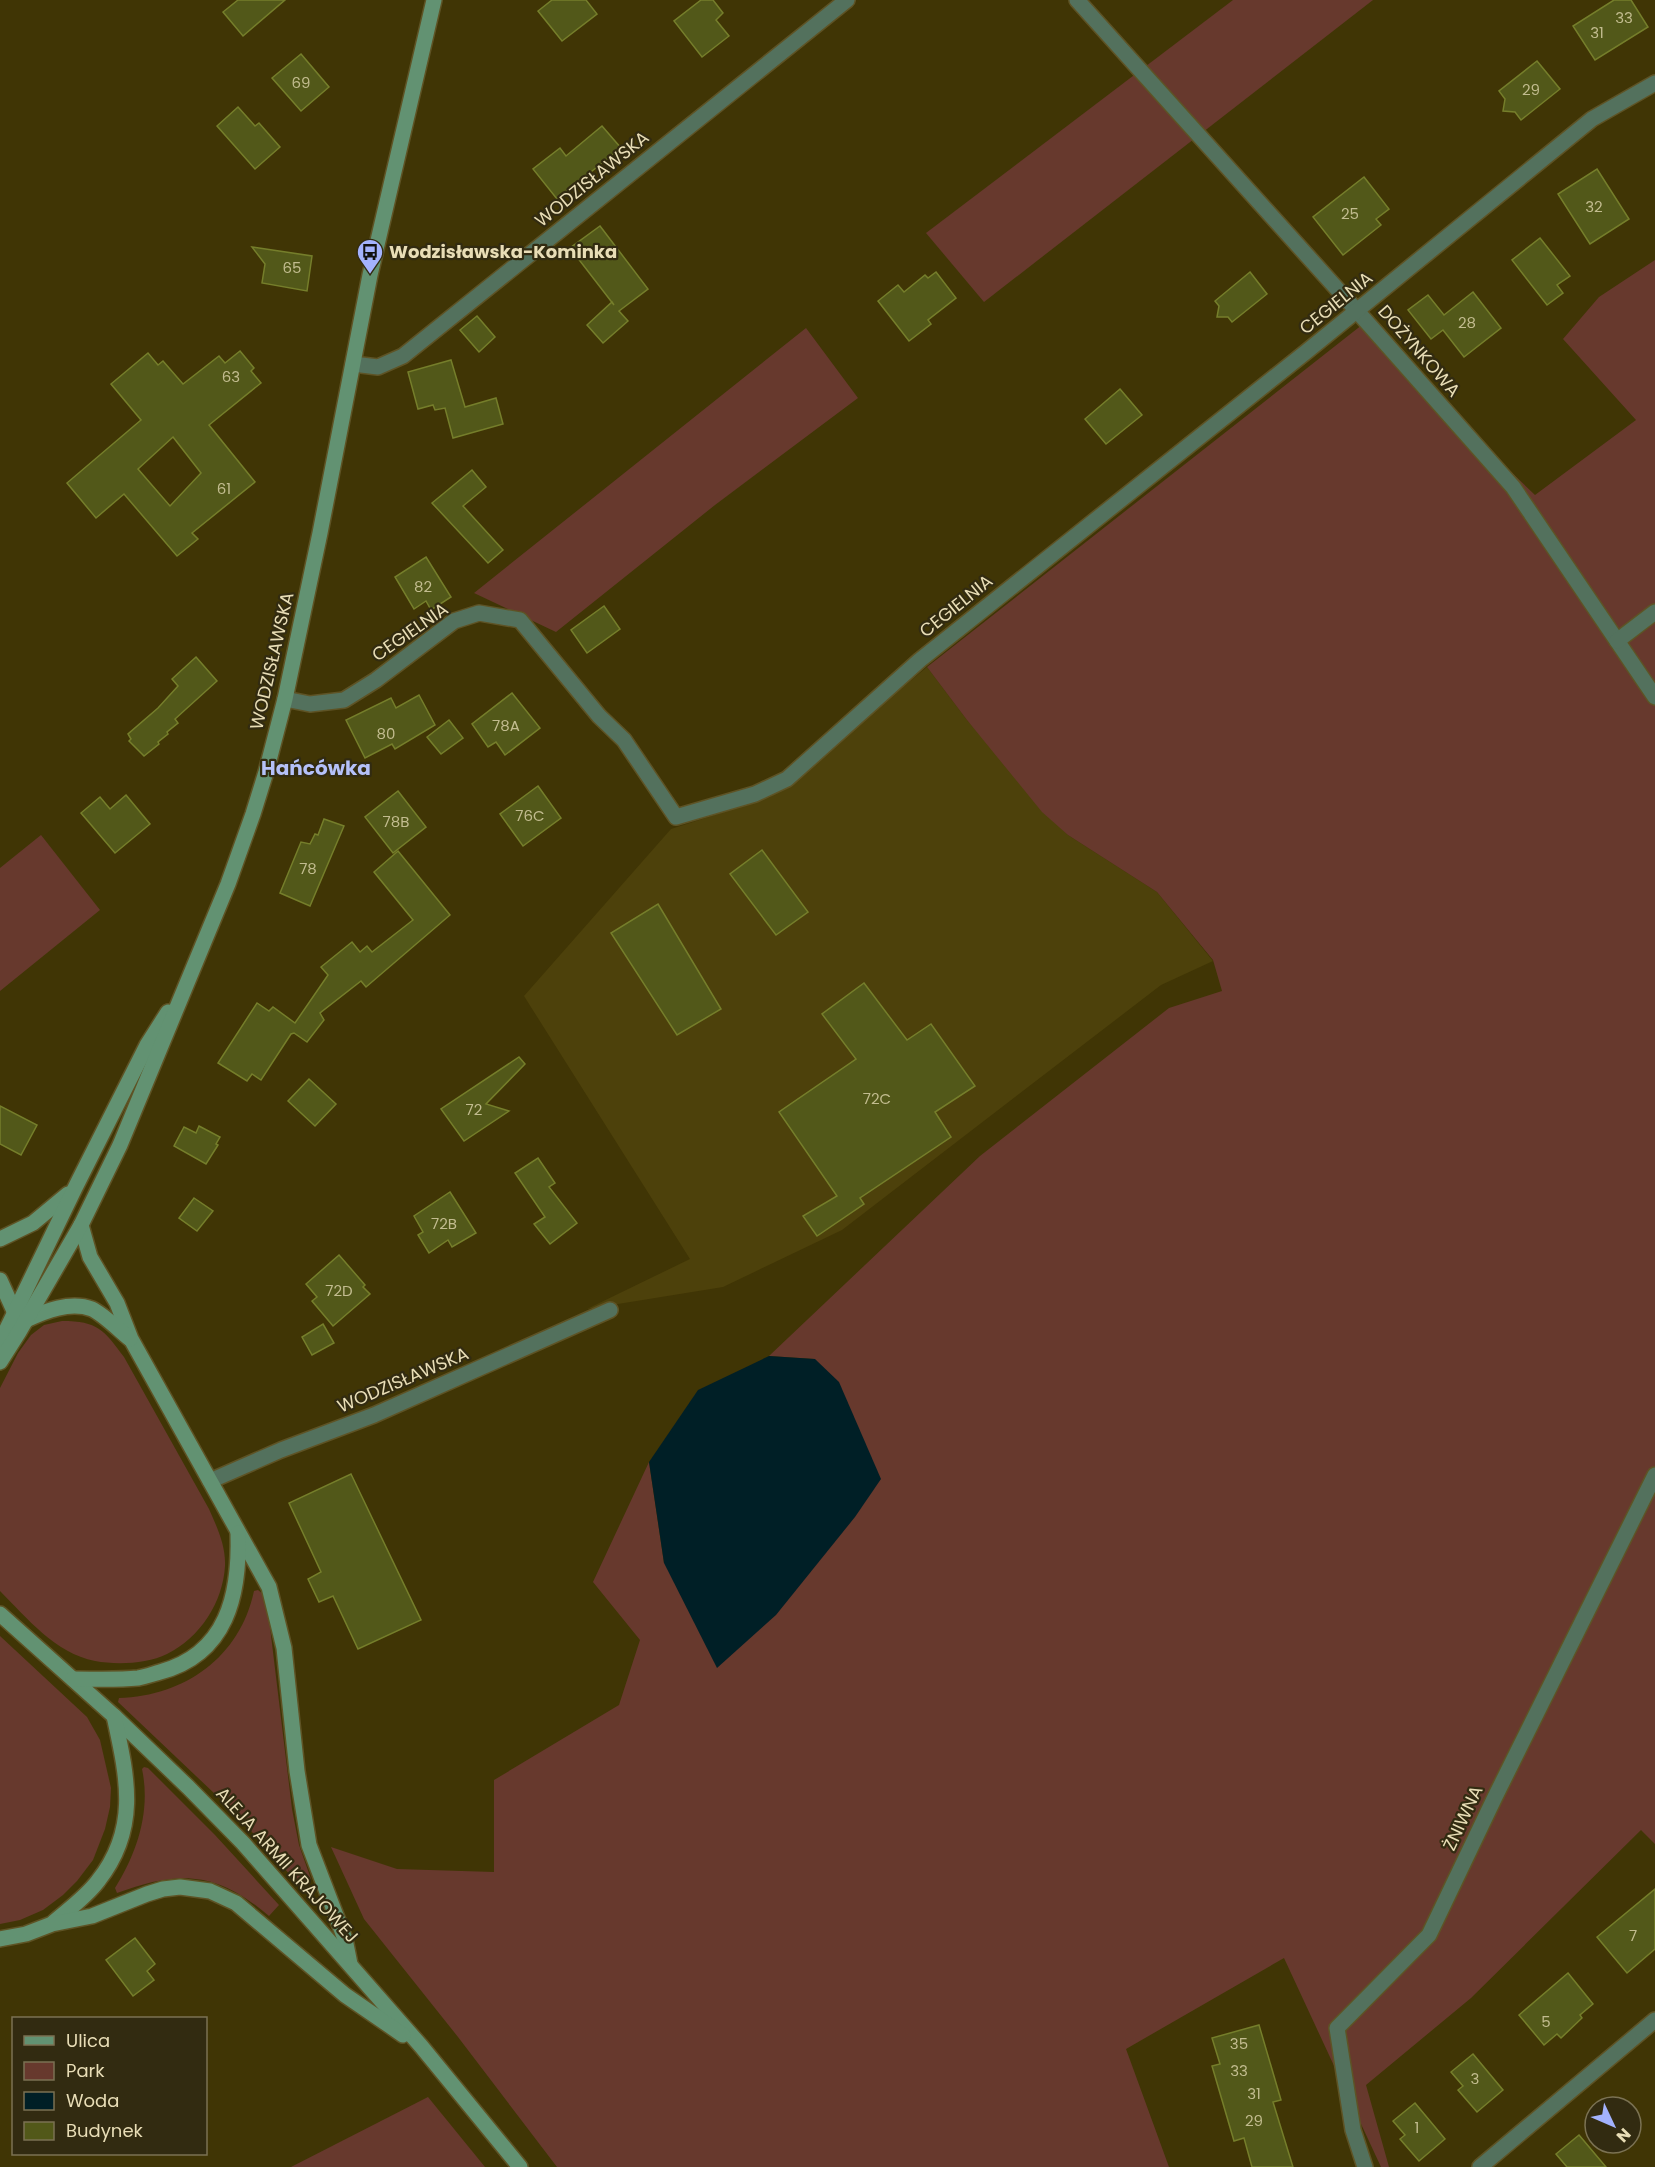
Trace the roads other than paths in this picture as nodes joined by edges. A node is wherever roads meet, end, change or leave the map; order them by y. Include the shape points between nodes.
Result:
1 (434, 0) edge
2 (847, 0) edge
3 (1077, 0) edge
4 (1655, 83) edge
5 (1357, 311) junction
6 (353, 364) junction
7 (1655, 612) edge
8 (1617, 641) junction
9 (1655, 697) edge
10 (285, 699) junction
11 (183, 989) junction
12 (75, 1188) junction
13 (81, 1225) junction
14 (0, 1239) edge
15 (0, 1280) edge
16 (610, 1310) dead end
17 (20, 1316) junction
18 (130, 1339) junction
19 (0, 1343) edge
20 (0, 1362) edge
21 (1655, 1475) edge
22 (210, 1481) junction
23 (238, 1530) junction
24 (0, 1614) edge
25 (73, 1679) junction
26 (114, 1716) junction
27 (52, 1924) junction
28 (0, 1940) edge
29 (350, 1964) junction
30 (1655, 2020) edge
31 (421, 2046) junction
32 (520, 2167) edge
33 (1365, 2167) edge
34 (1480, 2167) edge

1 - 6 main road, WODZISŁAWSKA
2 - 6 street, WODZISŁAWSKA via 403,356 378,367
3 - 5 street, DOŻYNKOWA
4 - 5 street, CEGIELNIA via 1593,119
5 - 8 street, DOŻYNKOWA via 1513,487
5 - 10 street, CEGIELNIA via 920,660 787,779 755,794 676,817 624,740 598,716 520,620 479,614 454,621 344,700 310,704
6 - 10 main road, WODZISŁAWSKA
7 - 8 street
8 - 9 street, DOŻYNKOWA
10 - 11 main road, WODZISŁAWSKA via 245,837
11 - 12 main road, WODZISŁAWSKA via 147,1045
11 - 13 main road, WODZISŁAWSKA via 120,1145
12 - 14 main road via 33,1223
12 - 17 main road, WODZISŁAWSKA
13 - 17 main road, WODZISŁAWSKA
13 - 18 main road via 90,1257 117,1303
15 - 17 main road
16 - 22 street, WODZISŁAWSKA via 374,1415
17 - 18 main road via 57,1308 93,1309
17 - 19 main road, WODZISŁAWSKA
17 - 20 main road, WODZISŁAWSKA
18 - 22 main road
21 - 33 street, ŻNIWNA via 1429,1935 1337,2028 1353,2130
22 - 23 main road
23 - 25 main road via 239,1564 228,1615 197,1656 175,1668 139,1678
23 - 29 main road via 269,1587 284,1648 309,1845 345,1939
24 - 25 main road, ALEJA ARMII KRAJOWEJ
25 - 26 main road, ALEJA ARMII KRAJOWEJ
26 - 27 main road via 128,1791 122,1837 116,1854 97,1882
26 - 29 main road, ALEJA ARMII KRAJOWEJ via 243,1843
27 - 28 main road
27 - 31 main road via 92,1916 164,1889 210,1891 236,1903 345,1995
29 - 31 main road, ALEJA ARMII KRAJOWEJ
30 - 34 street
31 - 32 main road, ALEJA ARMII KRAJOWEJ

